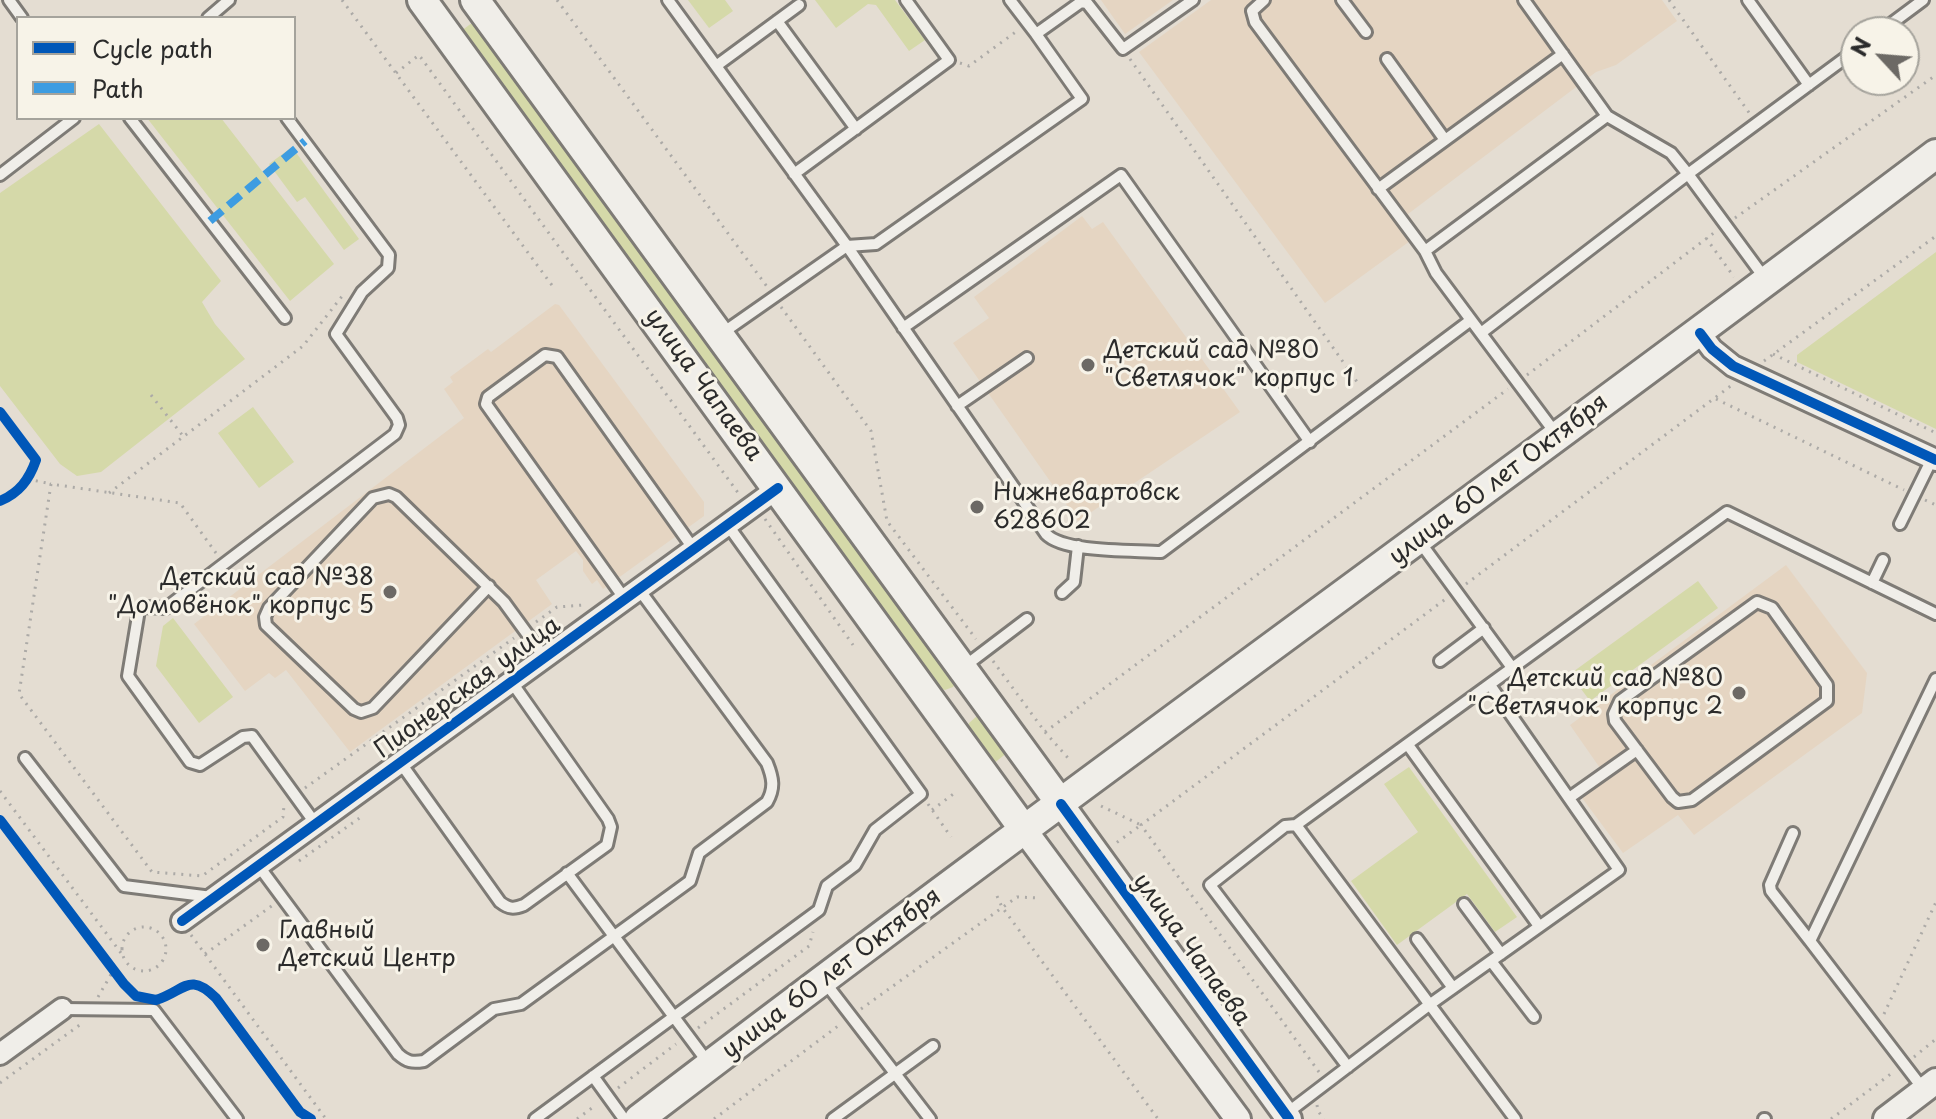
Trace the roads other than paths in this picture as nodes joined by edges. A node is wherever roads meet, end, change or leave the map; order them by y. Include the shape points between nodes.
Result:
1 (229, 0) edge
2 (422, 0) edge
3 (475, 0) edge
4 (668, 0) edge
5 (906, 0) edge
6 (1010, 0) edge
7 (1193, 0) edge
8 (1264, 0) edge
9 (1342, 0) edge
10 (1524, 0) edge
11 (1748, 0) edge
12 (1923, 0) edge
13 (799, 5) dead end
14 (213, 12) edge
15 (1902, 16) edge
16 (777, 21) junction
17 (1366, 32) dead end
18 (1036, 34) junction
19 (1563, 54) junction
20 (1387, 59) dead end
21 (1840, 62) edge
22 (716, 66) junction
23 (1809, 85) junction
24 (1607, 116) junction
25 (71, 120) edge
26 (132, 120) edge
27 (288, 120) edge
28 (856, 129) junction
29 (1445, 140) junction
30 (1936, 154) edge
31 (2, 169) edge
32 (794, 174) junction
33 (1688, 174) junction
34 (1378, 189) junction
35 (847, 246) junction
36 (1425, 251) junction
37 (1768, 281) junction
38 (285, 318) dead end
39 (1471, 320) junction
40 (903, 328) junction
41 (1481, 333) junction
42 (1700, 333) junction
43 (720, 335) junction
44 (1027, 358) dead end
45 (957, 406) junction
46 (1557, 436) junction
47 (1310, 442) junction
48 (1934, 460) edge
49 (778, 488) junction
50 (727, 524) junction
51 (1900, 524) dead end
52 (1418, 540) junction
53 (1078, 546) junction
54 (693, 548) junction
55 (1883, 560) dead end
56 (1872, 583) junction
57 (489, 586) junction
58 (631, 593) junction
59 (1062, 593) dead end
60 (1936, 614) edge
61 (1027, 619) dead end
62 (1484, 628) junction
63 (544, 657) junction
64 (1440, 661) dead end
65 (1513, 669) junction
66 (964, 671) junction
67 (1936, 679) edge
68 (511, 681) junction
69 (1490, 685) junction
70 (931, 700) junction
71 (1408, 745) junction
72 (1637, 750) junction
73 (25, 758) dead end
74 (400, 762) junction
75 (1569, 798) junction
76 (1061, 804) junction
77 (315, 823) junction
78 (1296, 825) junction
79 (1025, 831) junction
80 (1793, 833) dead end
81 (264, 873) junction
82 (567, 873) junction
83 (215, 897) junction
84 (1464, 904) dead end
85 (182, 921) road end
86 (1539, 926) junction
87 (614, 936) junction
88 (1417, 939) dead end
89 (1810, 941) junction
90 (1501, 954) junction
91 (1491, 961) junction
92 (824, 981) junction
93 (1453, 988) junction
94 (1429, 1005) junction
95 (62, 1009) joint
96 (674, 1016) junction
97 (1534, 1017) dead end
98 (933, 1046) dead end
99 (0, 1054) edge
100 (710, 1065) junction
101 (1348, 1067) junction
102 (895, 1073) junction
103 (593, 1076) junction
104 (1930, 1085) edge
105 (1284, 1117) edge
106 (237, 1119) edge
107 (535, 1119) edge
108 (624, 1119) edge
109 (639, 1119) edge
110 (833, 1119) edge
111 (930, 1119) edge
112 (1238, 1119) edge
113 (1515, 1119) edge
114 (1886, 1119) edge

1 - 14 lane
2 - 49 main road, улица Чапаева
3 - 43 main road, улица Чапаева
4 - 22 lane
5 - 28 lane via 949,60
6 - 18 lane
7 - 18 lane via 1123,49 1087,3
8 - 34 lane via 1252,11 1255,22
9 - 17 lane
10 - 19 lane
11 - 23 lane
12 - 15 lane
13 - 16 lane
16 - 22 lane
16 - 28 lane
18 - 35 lane via 1082,99 876,244
19 - 24 lane
19 - 29 lane
20 - 29 lane
21 - 23 lane
22 - 32 lane
23 - 33 lane
24 - 33 lane via 1671,153
24 - 36 lane
25 - 31 lane
26 - 38 lane
27 - 77 lane via 389,255 388,268 362,292 336,334 399,425 395,434 166,608 139,610 128,676 194,765 252,736
28 - 32 lane
29 - 34 lane
30 - 37 main road, улица 60 лет Октября
32 - 35 lane
33 - 37 lane
33 - 41 lane
34 - 36 lane
35 - 40 lane
35 - 43 lane
36 - 39 lane
37 - 42 main road, улица 60 лет Октября
39 - 41 lane
39 - 47 lane
40 - 45 lane
40 - 47 lane via 1121,175
41 - 46 lane
42 - 46 main road, улица 60 лет Октября
42 - 48 street via 1722,359 1747,373
43 - 66 main road, улица Чапаева
44 - 45 lane
45 - 53 lane via 1052,541
46 - 52 main road, улица 60 лет Октября
47 - 53 lane via 1161,552
48 - 51 lane
49 - 50 street, Пионерская улица
49 - 70 main road, улица Чапаева
50 - 54 street, Пионерская улица
50 - 96 lane via 921,794 875,830 855,865 827,886 819,910
52 - 62 lane
52 - 76 main road, улица 60 лет Октября
53 - 59 lane via 1074,582
54 - 58 street, Пионерская улица
54 - 58 lane via 557,357 545,355 488,397 486,404
55 - 56 lane
56 - 60 lane
56 - 65 lane via 1727,512
57 - 57 lane via 396,497 380,495 269,608 266,625 361,712 373,708
57 - 63 lane
58 - 63 street, Пионерская улица
58 - 87 lane via 767,763 773,791 767,802 699,853 690,881
61 - 66 lane
62 - 64 lane
62 - 65 lane
63 - 68 street, Пионерская улица
65 - 69 lane
66 - 70 main road via 969,693 962,704 945,709
66 - 76 main road, улица Чапаева
67 - 89 lane
68 - 74 street, Пионерская улица
68 - 82 lane via 611,827 607,845
69 - 71 lane
69 - 75 lane
70 - 79 main road, улица Чапаева
71 - 78 lane
71 - 86 lane
72 - 72 lane via 1615,721 1620,701 1757,602 1772,608 1827,685 1827,701 1820,708 1684,803 1672,797
72 - 75 lane
73 - 83 lane via 124,886
74 - 77 street, Пионерская улица
74 - 82 lane via 506,907 524,905
75 - 86 lane via 1619,870
76 - 79 main road, улица 60 лет Октября
76 - 105 street, улица Чапаева
77 - 81 street, Пионерская улица
78 - 94 lane
78 - 101 lane via 1285,826 1210,885
79 - 92 main road, улица 60 лет Октября
79 - 112 street, улица Чапаева
80 - 89 lane via 1770,885
81 - 83 street, Пионерская улица
81 - 87 lane via 398,1054 413,1063 424,1061 494,1009 521,1004
82 - 87 lane
83 - 85 street, Пионерская улица
84 - 90 lane
86 - 90 lane
87 - 96 lane
88 - 93 lane
89 - 104 lane via 1904,1064
90 - 91 lane
91 - 93 lane
91 - 97 lane
92 - 100 main road, улица 60 лет Октября
92 - 102 lane
93 - 94 lane
94 - 101 lane
94 - 113 lane
95 - 99 street
95 - 106 lane via 154,1010
96 - 100 lane
96 - 103 lane
98 - 102 lane
100 - 109 main road, улица 60 лет Октября
101 - 105 lane
102 - 110 lane
102 - 111 lane
103 - 107 lane
103 - 108 lane
104 - 114 street

